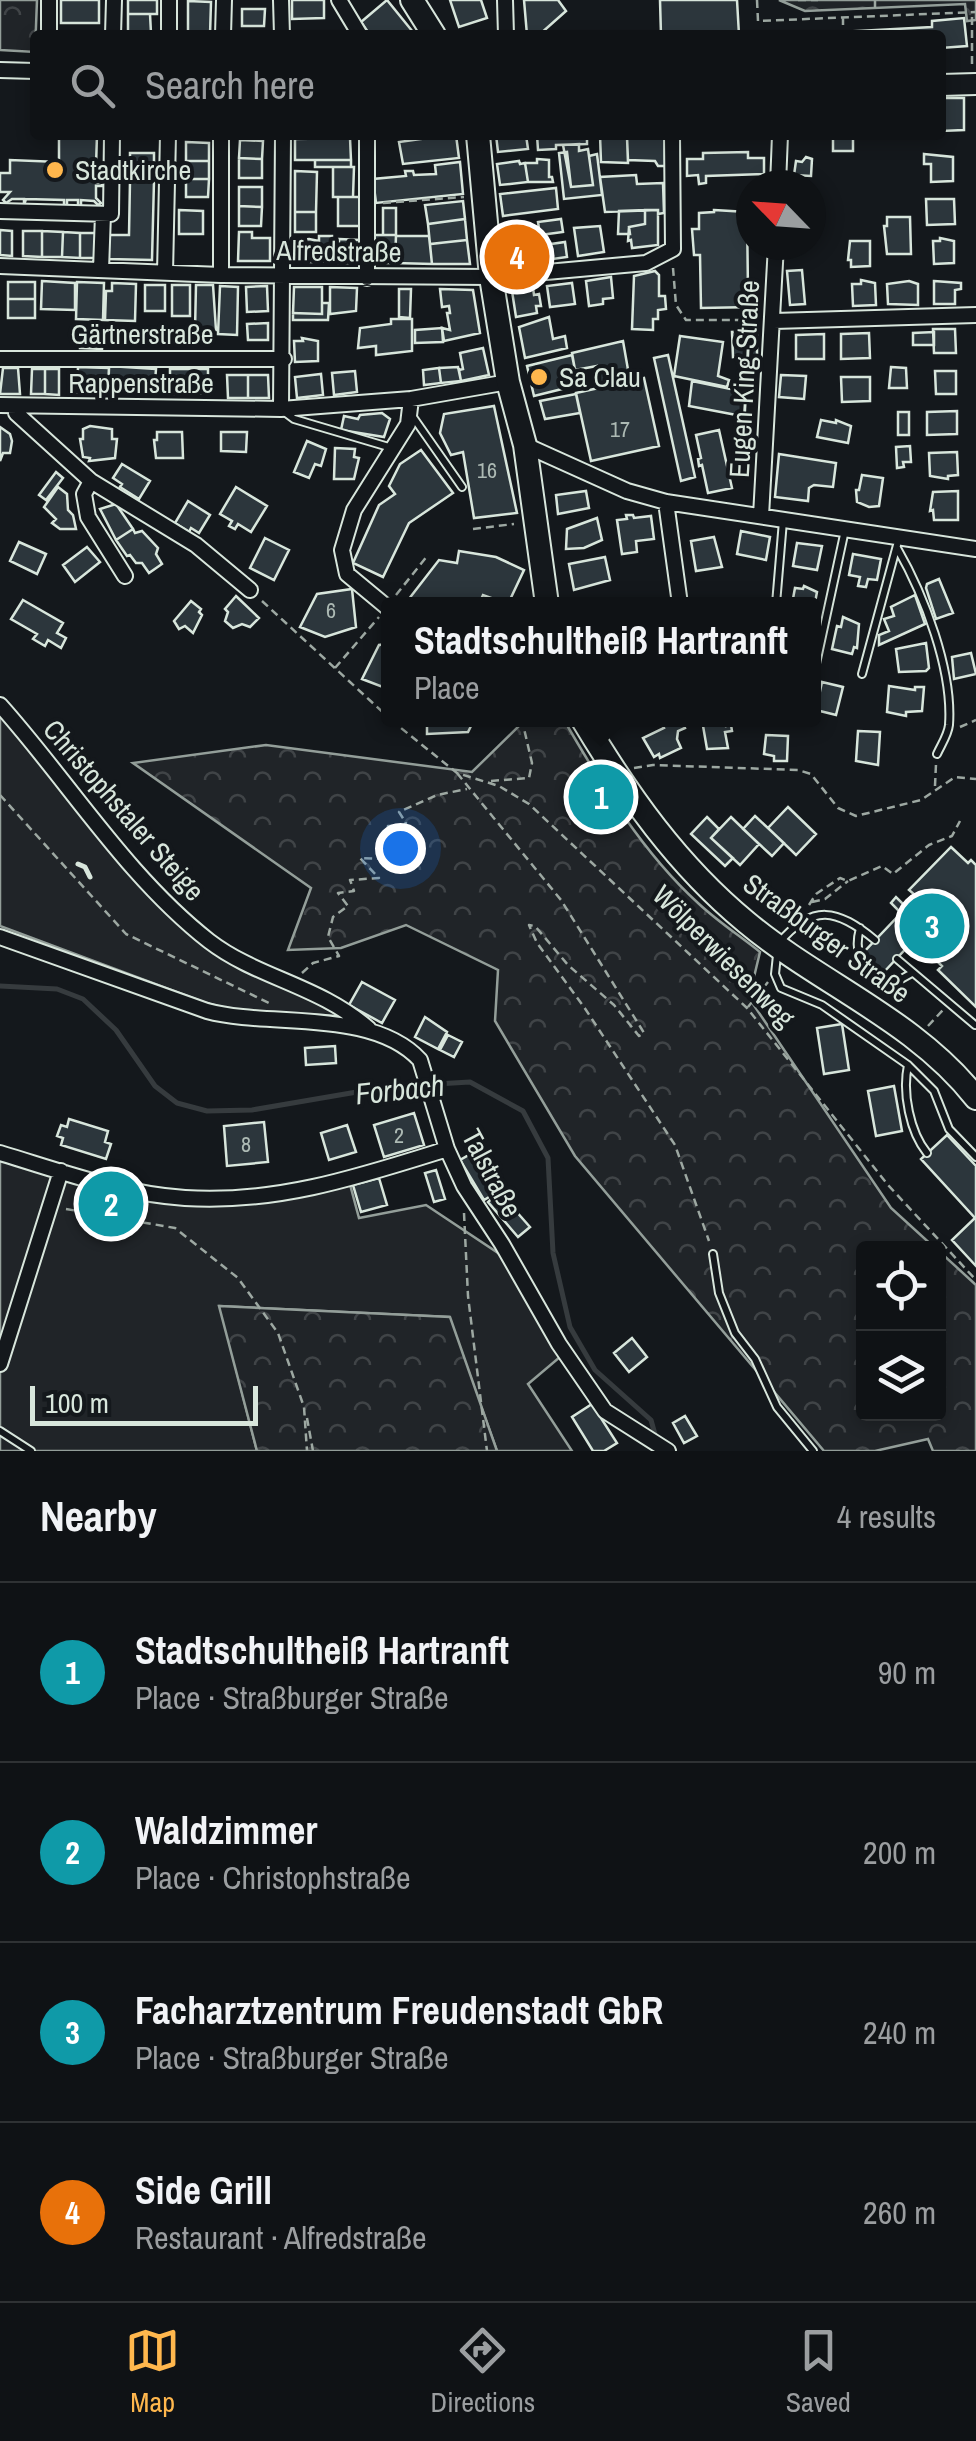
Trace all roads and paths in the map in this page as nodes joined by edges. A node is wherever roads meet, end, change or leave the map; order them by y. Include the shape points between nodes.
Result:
1 (49, 0) edge
2 (114, 0) edge
3 (169, 0) edge
4 (224, 0) edge
5 (281, 0) edge
6 (339, 0) edge
7 (505, 0) edge
8 (758, 0) edge
9 (798, 0) edge
10 (818, 0) edge
11 (875, 0) edge
12 (416, 5) edge
13 (974, 12) edge
14 (875, 16) junction
15 (843, 17) junction
16 (49, 30) edge
17 (113, 30) edge
18 (169, 30) edge
19 (223, 30) edge
20 (282, 30) edge
21 (357, 30) edge
22 (431, 30) edge
23 (444, 30) edge
24 (506, 30) edge
25 (843, 30) edge
26 (0, 68) edge
27 (30, 71) edge
28 (974, 74) edge
29 (946, 83) edge
30 (112, 140) edge
31 (168, 140) edge
32 (221, 140) edge
33 (283, 140) edge
34 (367, 140) edge
35 (478, 140) edge
36 (672, 140) edge
37 (780, 140) edge
38 (779, 170) edge
39 (484, 196) junction
40 (366, 204) junction
41 (0, 211) edge
42 (107, 214) junction
43 (672, 248) junction
44 (776, 260) edge
45 (0, 266) edge
46 (102, 270) junction
47 (165, 273) junction
48 (221, 274) junction
49 (283, 276) junction
50 (491, 277) junction
51 (366, 278) junction
52 (976, 314) edge
53 (774, 320) junction
54 (0, 359) edge
55 (284, 359) junction
56 (508, 382) junction
57 (410, 405) junction
58 (8, 406) edge
59 (282, 409) junction
60 (525, 445) junction
61 (394, 448) junction
62 (91, 481) junction
63 (462, 487) dead end
64 (666, 502) junction
65 (760, 516) junction
66 (784, 520) junction
67 (536, 521) junction
68 (472, 529) dead end
69 (845, 530) junction
70 (897, 543) junction
71 (976, 548) edge
72 (428, 555) dead end
73 (125, 576) dead end
74 (250, 590) joint
75 (395, 597) edge
76 (546, 597) edge
77 (679, 597) edge
78 (777, 597) edge
79 (381, 601) edge
80 (381, 614) edge
81 (821, 641) edge
82 (334, 669) junction
83 (862, 674) dead end
84 (0, 705) edge
85 (381, 710) edge
86 (976, 720) edge
87 (401, 727) edge
88 (524, 727) edge
89 (587, 727) edge
90 (949, 729) junction
91 (936, 754) joint
92 (629, 768) dead end
93 (457, 773) junction
94 (976, 779) edge
95 (489, 782) junction
96 (468, 788) junction
97 (934, 788) junction
98 (0, 795) edge
99 (960, 821) dead end
100 (848, 881) junction
101 (811, 902) junction
102 (796, 922) junction
103 (860, 928) junction
104 (0, 937) edge
105 (875, 940) dead end
106 (778, 944) junction
107 (896, 959) dead end
108 (912, 973) junction
109 (775, 974) junction
110 (294, 983) junction
111 (949, 1003) junction
112 (274, 1005) dead end
113 (747, 1008) junction
114 (976, 1025) edge
115 (927, 1027) dead end
116 (370, 1031) junction
117 (908, 1066) junction
118 (976, 1098) edge
119 (446, 1149) junction
120 (0, 1153) edge
121 (927, 1153) dead end
122 (976, 1157) edge
123 (61, 1171) junction
124 (464, 1186) junction
125 (50, 1206) junction
126 (713, 1254) joint
127 (976, 1280) edge
128 (0, 1364) edge
129 (304, 1407) junction
130 (0, 1430) edge
131 (31, 1451) edge
132 (306, 1451) edge
133 (313, 1451) edge
134 (487, 1451) edge
135 (668, 1451) edge
136 (813, 1451) edge

1 - 16 street
2 - 17 street
3 - 18 street
4 - 19 street
5 - 20 street
6 - 21 street
7 - 24 street
8 - 15 path via 758,20
9 - 10 path
11 - 14 path
12 - 22 main road
12 - 23 main road
13 - 14 path
13 - 28 path
14 - 15 path
15 - 25 path
26 - 27 street
28 - 29 main road
30 - 42 street
31 - 47 street
32 - 48 street
33 - 49 street
34 - 40 street
35 - 39 main road
36 - 43 street
37 - 38 street
39 - 40 path
39 - 50 main road
40 - 51 street
41 - 42 street
42 - 46 street
43 - 50 street, Alfredstraße via 646,264
43 - 53 path via 676,305 686,320
44 - 53 street, Eugen-King-Straße
45 - 46 street, Alfredstraße
46 - 47 street, Alfredstraße
47 - 48 street, Alfredstraße
48 - 49 street, Alfredstraße
49 - 51 street, Alfredstraße
49 - 55 street
50 - 51 street, Alfredstraße
50 - 56 main road
52 - 53 street
53 - 65 street, Eugen-King-Straße
54 - 55 street, Gärtnerstraße
55 - 59 street
56 - 57 street, Rappenstraße
56 - 60 main road
57 - 59 street, Rappenstraße
57 - 61 street
57 - 63 lane
58 - 59 street, Rappenstraße
58 - 62 street
59 - 61 lane, Rappenstraße via 294,419
60 - 64 street
60 - 67 main road
61 - 79 street via 354,510 342,550 347,574
62 - 73 street via 84,494 88,518
62 - 74 street via 196,545
64 - 65 street
64 - 77 street
65 - 66 street
66 - 69 street
66 - 78 lane
67 - 68 path
67 - 76 main road
69 - 70 street
69 - 81 lane
70 - 71 street
70 - 83 lane
70 - 90 lane via 946,678
72 - 75 path
74 - 82 path, Wölperwiesenweg
80 - 82 path
82 - 85 path, Wölperwiesenweg
84 - 110 street, Christophstaler Steige via 131,865 197,931 236,958
86 - 90 path
87 - 93 path, Wölperwiesenweg
88 - 95 path via 529,778
89 - 106 main road, Straßburger Straße via 673,852
90 - 91 lane
91 - 97 path
92 - 97 path via 798,770 856,816 902,807
93 - 95 path, Wölperwiesenweg
93 - 96 path
94 - 97 path via 955,777
95 - 113 path, Wölperwiesenweg via 529,804
96 - 110 path via 399,812 406,822 388,826 384,859 360,858 379,878 350,880 354,890 338,893 348,906 333,917 328,937 340,956 313,963
96 - 126 path via 562,900 644,1033 639,1036 529,925 675,1145
98 - 112 path via 126,934
99 - 100 path via 952,836 893,874 882,866
100 - 101 path via 825,900
100 - 101 path via 840,878
101 - 102 path
102 - 103 lane via 818,914
102 - 106 lane
103 - 105 lane
103 - 108 lane via 858,958 872,971 894,984
104 - 116 street, Talstraße via 232,1018
106 - 109 lane
106 - 118 main road, Straßburger Straße via 894,1022
107 - 108 lane
108 - 111 lane
109 - 113 path
109 - 117 lane via 780,988 822,1005
110 - 116 street, Christophstaler Steige via 345,1008
111 - 114 lane
111 - 115 path
113 - 127 path, Wölperwiesenweg via 888,1185
116 - 119 street, Talstraße via 420,1060
117 - 121 lane via 915,1139
117 - 122 lane via 934,1091 949,1129
119 - 123 street via 300,1192 243,1198 158,1195
119 - 124 street, Talstraße
120 - 123 street
123 - 125 street
124 - 134 path via 468,1296
124 - 135 street, Talstraße via 605,1412
125 - 128 street
125 - 129 path via 175,1228 238,1278 278,1333
126 - 136 lane via 734,1332 777,1407
129 - 132 path
129 - 133 path
130 - 131 lane

